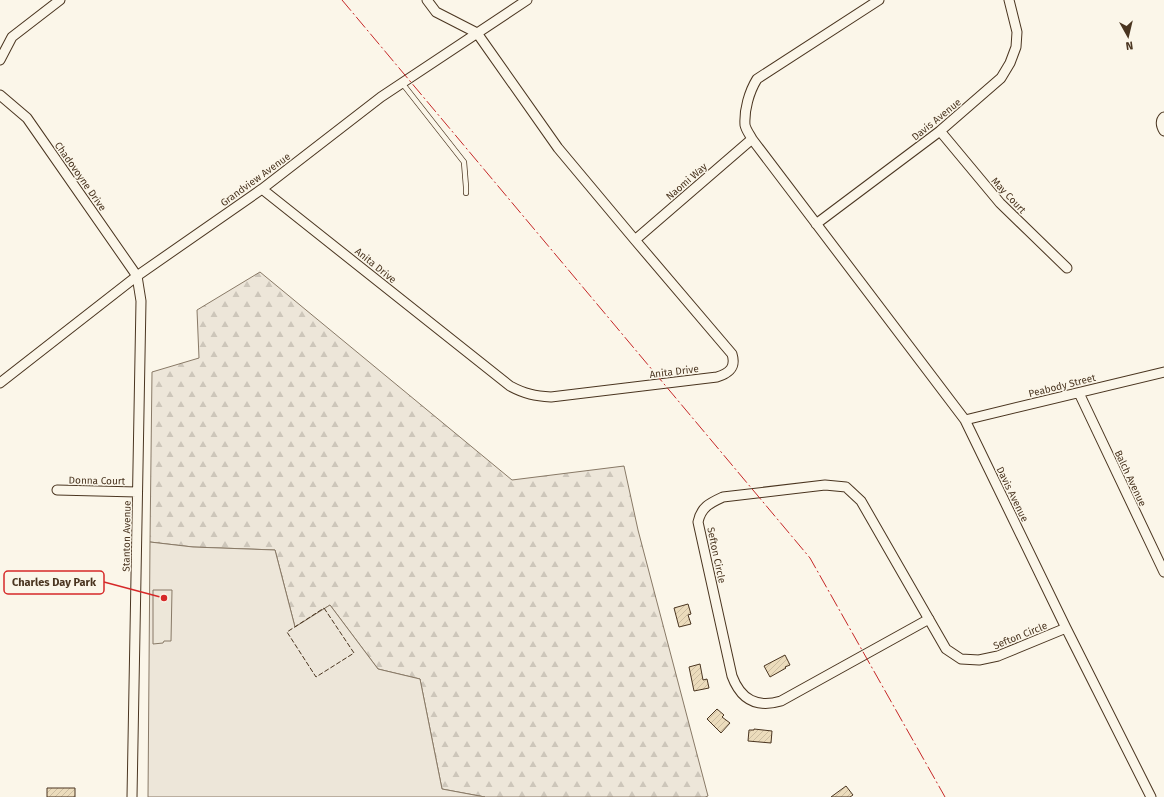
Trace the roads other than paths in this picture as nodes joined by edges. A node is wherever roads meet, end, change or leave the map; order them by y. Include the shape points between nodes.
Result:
1 (60, 0) edge
2 (427, 0) edge
3 (527, 0) edge
4 (880, 0) edge
5 (1009, 0) edge
6 (477, 33) junction
7 (0, 60) edge
8 (402, 83) junction
9 (0, 95) edge
10 (1164, 117) edge
11 (940, 131) junction
12 (1164, 131) edge
13 (752, 139) junction
14 (262, 189) junction
15 (466, 193) dead end
16 (816, 224) junction
17 (635, 240) junction
18 (1068, 268) dead end
19 (137, 276) junction
20 (1164, 372) edge
21 (0, 383) edge
22 (1079, 393) junction
23 (965, 420) junction
24 (57, 490) dead end
25 (137, 492) junction
26 (1164, 572) edge
27 (929, 619) junction
28 (1066, 628) junction
29 (132, 797) edge
30 (1151, 797) edge

1 - 7 street via 12,37
2 - 6 street via 436,12
3 - 6 street, Grandview Avenue
4 - 13 street, Davis Avenue via 757,79 751,88 746,111 745,126
5 - 11 street, Davis Avenue via 1017,32 1016,47 1010,63 1001,78
6 - 8 street, Grandview Avenue
6 - 17 street, Anita Drive via 558,148
8 - 14 street, Grandview Avenue
8 - 15 lane via 464,162
9 - 19 street, Chadovoyne Drive via 27,118
10 - 12 street via 1161,122
11 - 16 street, Davis Avenue
11 - 18 street, May Court via 1000,203
13 - 16 street, Davis Avenue
13 - 17 street, Naomi Way
14 - 17 street, Anita Drive via 510,386 536,396 551,397 717,377 726,374 731,368 734,361 732,354
14 - 19 street, Grandview Avenue
16 - 23 street, Davis Avenue
19 - 21 street, Grandview Avenue
19 - 25 street, Stanton Avenue via 141,302
20 - 22 street, Peabody Street
22 - 23 street, Peabody Street
22 - 26 street, Balch Avenue
23 - 28 street, Davis Avenue
24 - 25 street, Donna Court
25 - 29 street, Stanton Avenue
27 - 27 street, Sefton Circle via 861,501 846,487 825,485 723,497 710,503 700,513 698,522 732,676 735,684 749,700 760,704 781,701
27 - 28 street, Sefton Circle via 946,649 961,658 979,660 998,656
28 - 30 street, Davis Avenue

